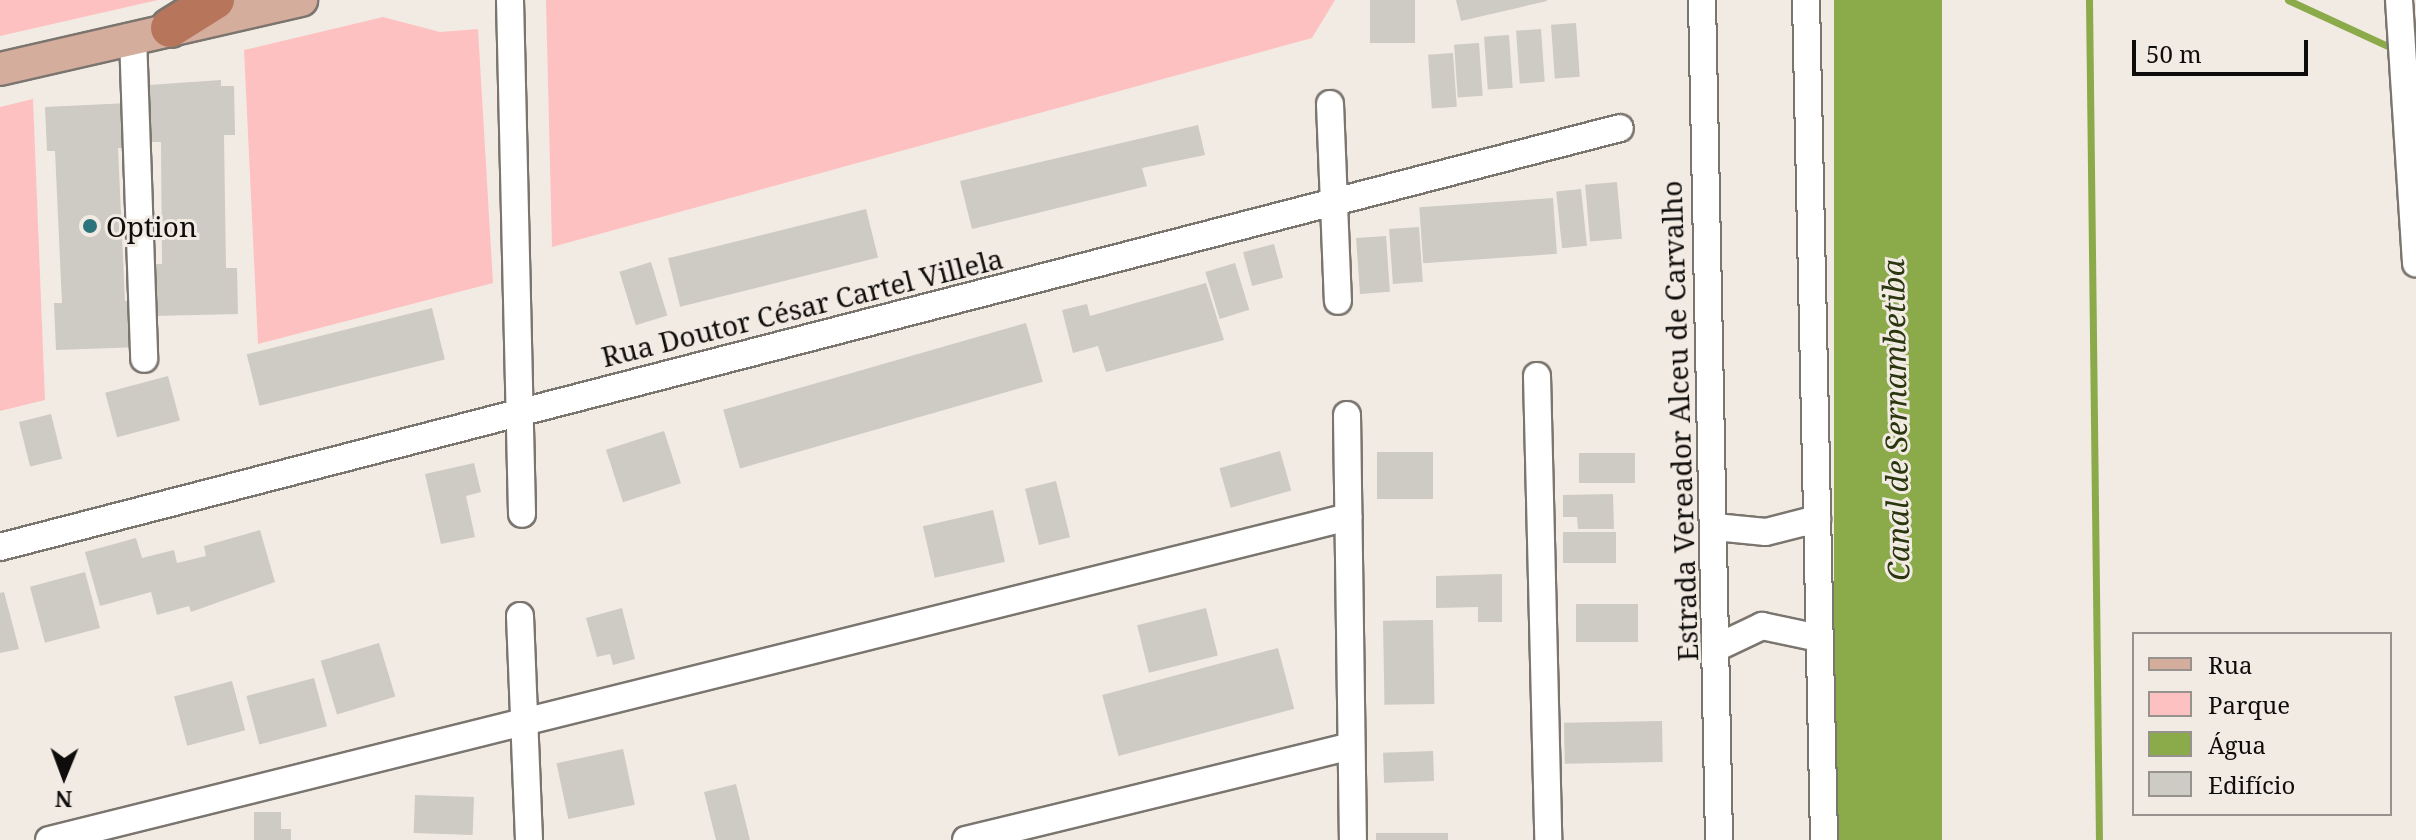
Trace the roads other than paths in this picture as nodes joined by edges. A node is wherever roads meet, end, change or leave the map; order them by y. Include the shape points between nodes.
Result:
1 (215, 0) edge
2 (301, 0) edge
3 (510, 0) edge
4 (1702, 0) edge
5 (1806, 0) edge
6 (2399, 0) edge
7 (170, 28) junction
8 (133, 37) junction
9 (0, 69) edge
10 (1330, 104) dead end
11 (1620, 128) dead end
12 (1337, 204) junction
13 (2416, 263) edge
14 (1338, 301) dead end
15 (144, 359) dead end
16 (1537, 376) dead end
17 (520, 413) junction
18 (1347, 415) dead end
19 (522, 514) dead end
20 (1348, 517) junction
21 (1817, 519) junction
22 (1715, 527) junction
23 (0, 547) edge
24 (520, 616) dead end
25 (1819, 638) junction
26 (1718, 647) junction
27 (524, 722) junction
28 (1351, 746) junction
29 (49, 840) edge
30 (529, 840) edge
31 (966, 840) edge
32 (1353, 840) edge
33 (1548, 840) edge
34 (1719, 840) edge
35 (1824, 840) edge

1 - 7 highway
2 - 7 main road
3 - 17 street
4 - 22 street, Estrada Vereador Alceu de Carvalho
5 - 21 street
6 - 13 street
7 - 8 main road
8 - 9 main road
8 - 15 street
10 - 12 street
11 - 12 street, Rua Doutor César Cartel Villela
12 - 14 street
12 - 17 street, Rua Doutor César Cartel Villela
16 - 33 street
17 - 19 street
17 - 23 street, Rua Doutor César Cartel Villela
18 - 20 street
20 - 27 street
20 - 28 street
21 - 22 street via 1766,532
21 - 25 street
22 - 26 street, Estrada Vereador Alceu de Carvalho
24 - 27 street
25 - 26 street via 1762,626
25 - 35 street
26 - 34 street, Estrada Vereador Alceu de Carvalho
27 - 29 street
27 - 30 street
28 - 31 street
28 - 32 street

